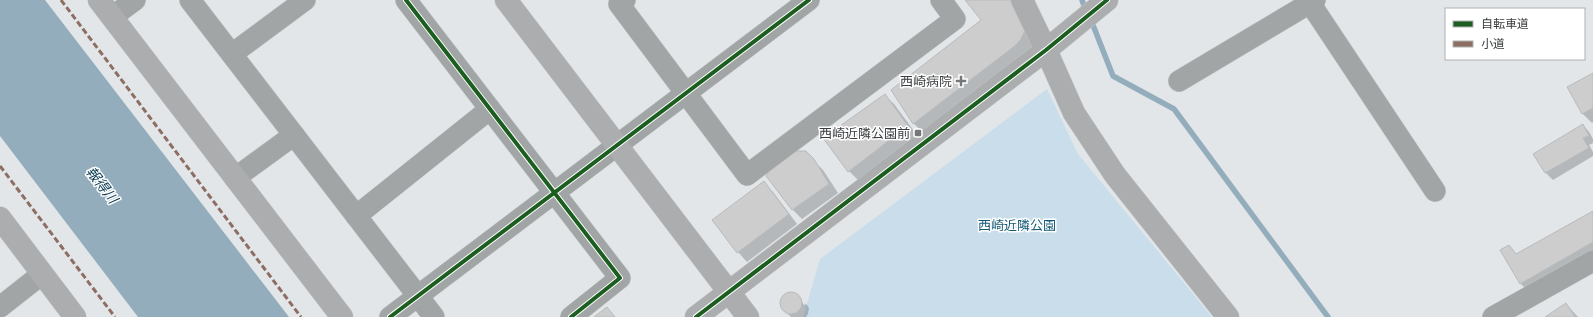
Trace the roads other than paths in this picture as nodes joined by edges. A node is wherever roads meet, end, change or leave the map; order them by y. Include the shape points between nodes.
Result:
1 (98, 0) edge
2 (135, 0) edge
3 (190, 0) edge
4 (305, 0) edge
5 (406, 0) edge
6 (625, 0) edge
7 (809, 0) edge
8 (941, 0) edge
9 (1022, 0) edge
10 (1108, 0) edge
11 (510, 1) edge
12 (1311, 1) edge
13 (112, 17) junction
14 (1046, 50) junction
15 (232, 54) junction
16 (1179, 82) dead end
17 (686, 94) junction
18 (490, 109) junction
19 (294, 135) junction
20 (617, 146) junction
21 (235, 178) junction
22 (1435, 191) dead end
23 (555, 192) junction
24 (356, 216) junction
25 (0, 218) edge
26 (1593, 261) edge
27 (42, 274) junction
28 (729, 292) junction
29 (418, 296) junction
30 (0, 307) edge
31 (1525, 309) edge
32 (75, 317) edge
33 (342, 317) edge
34 (390, 317) edge
35 (434, 317) edge
36 (571, 317) edge
37 (696, 317) edge
38 (748, 317) edge
39 (1228, 317) edge
40 (1493, 317) edge

1 - 13 street
2 - 13 street
3 - 15 street
4 - 15 street
5 - 18 street
6 - 17 street via 619,4
7 - 17 street
8 - 17 street via 956,18 747,175
9 - 14 street
10 - 14 street
11 - 20 street
12 - 16 street
12 - 22 street
13 - 21 street
14 - 28 street
14 - 39 street via 1074,113 1115,175
15 - 19 street
17 - 20 street
18 - 23 street
18 - 24 street
19 - 21 street
19 - 24 street
20 - 23 street
20 - 28 street
21 - 33 street
23 - 29 street
23 - 36 street via 620,278
24 - 29 street
25 - 27 street
26 - 31 street
27 - 30 street
27 - 32 street
28 - 37 street
28 - 38 street
29 - 34 street
29 - 35 street
31 - 40 street

